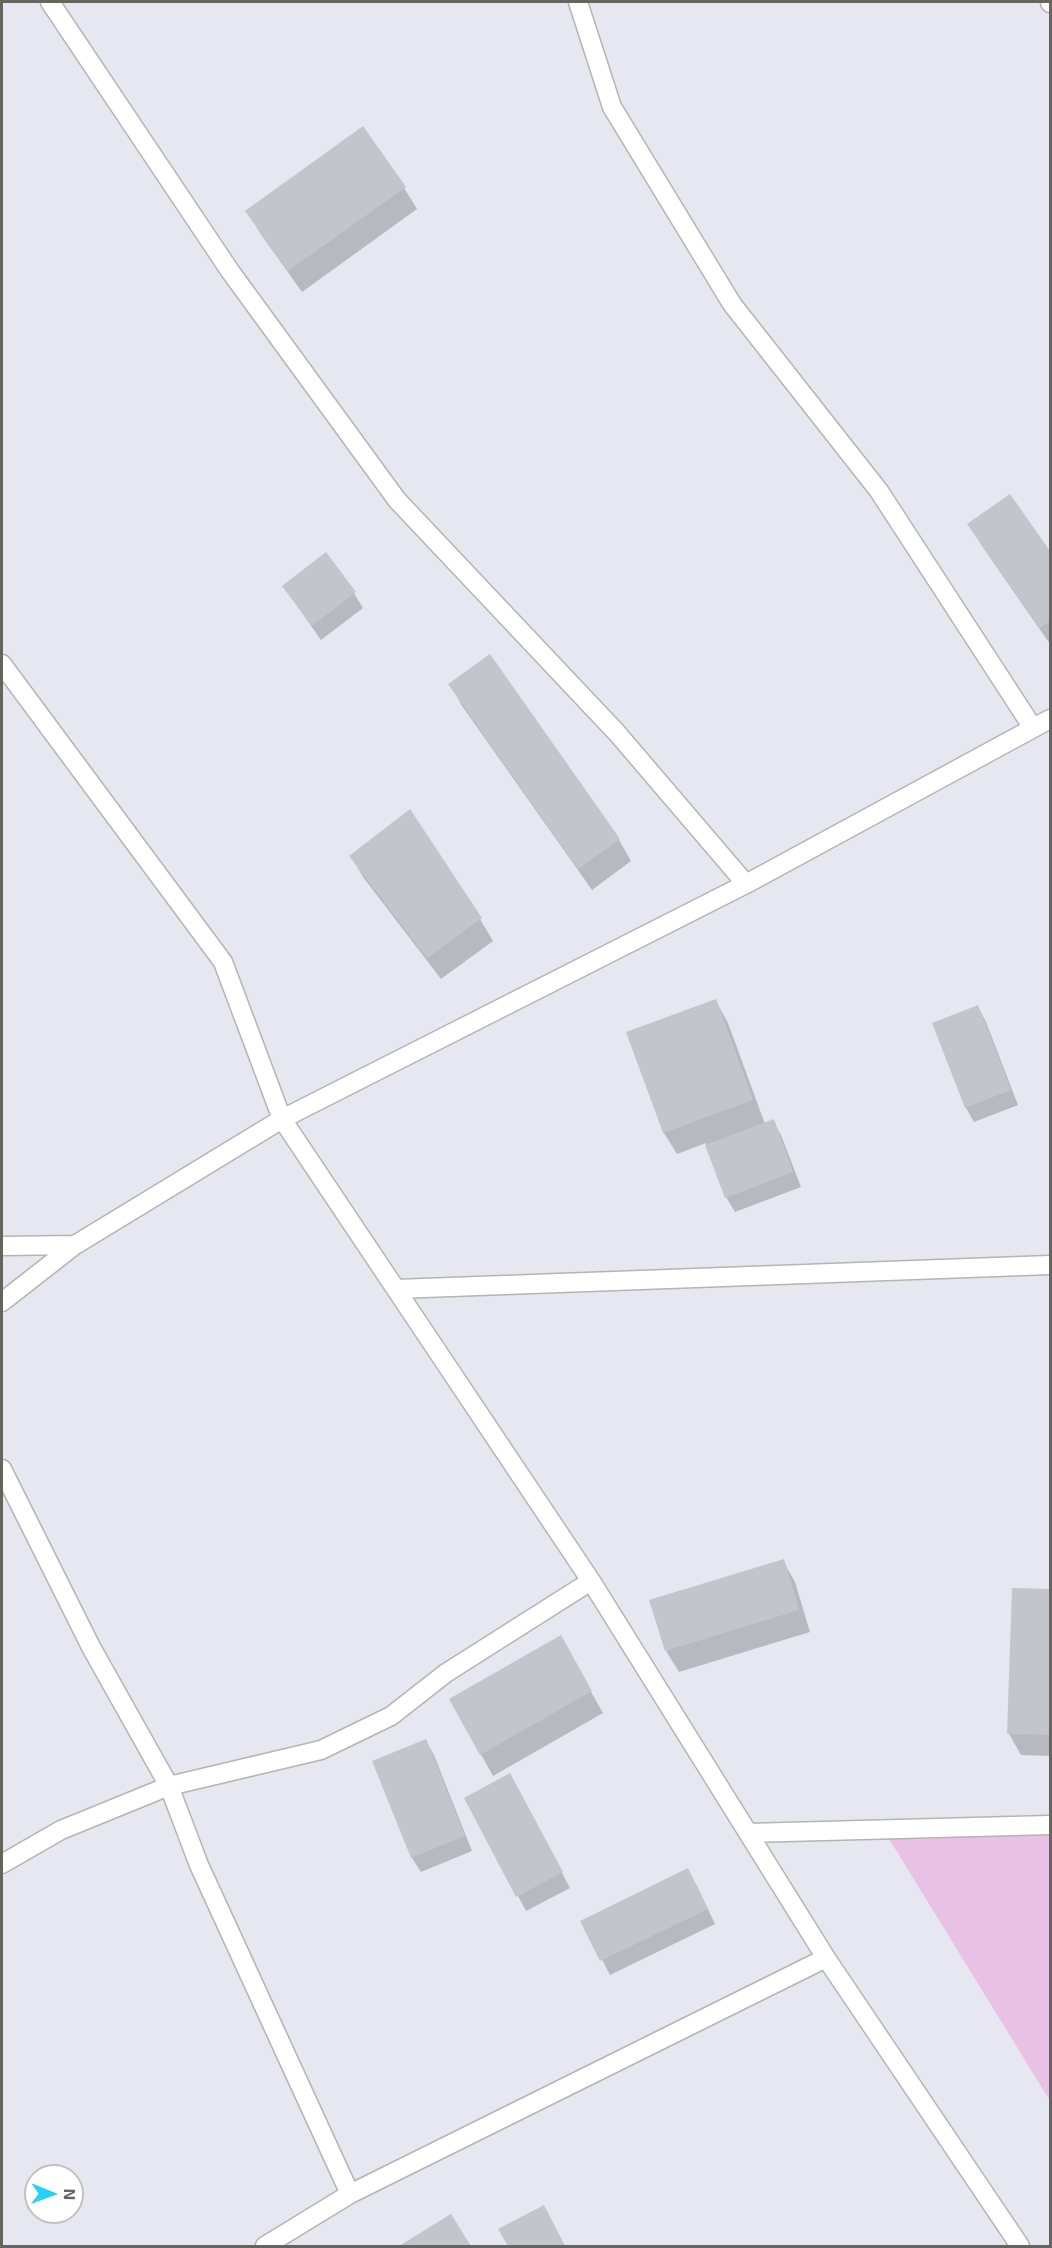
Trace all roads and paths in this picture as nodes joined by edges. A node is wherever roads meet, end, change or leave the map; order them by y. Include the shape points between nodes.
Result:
1 (50, 2) edge
2 (578, 2) edge
3 (2, 664) edge
4 (1050, 719) edge
5 (1033, 728) junction
6 (746, 884) junction
7 (282, 1119) junction
8 (75, 1245) junction
9 (2, 1246) edge
10 (1050, 1265) edge
11 (396, 1289) junction
12 (2, 1302) edge
13 (2, 1469) edge
14 (591, 1581) junction
15 (169, 1786) junction
16 (1050, 1825) edge
17 (748, 1833) junction
18 (2, 1864) edge
19 (826, 1958) junction
20 (350, 2194) junction
21 (1012, 2244) edge
22 (265, 2247) edge

1 - 6 street via 230,271 397,500 617,733
2 - 5 street via 612,107 732,304 879,490
3 - 7 street via 223,962
4 - 5 street
5 - 6 street
6 - 7 street
7 - 8 street
7 - 11 street
8 - 9 street
8 - 12 street
10 - 11 street
11 - 14 street
13 - 15 street via 91,1647
14 - 15 street via 446,1673 391,1716 321,1750
14 - 17 street
15 - 18 street via 61,1830
15 - 20 street via 199,1865
16 - 17 street
17 - 19 street
19 - 20 street
19 - 21 street
20 - 22 street

